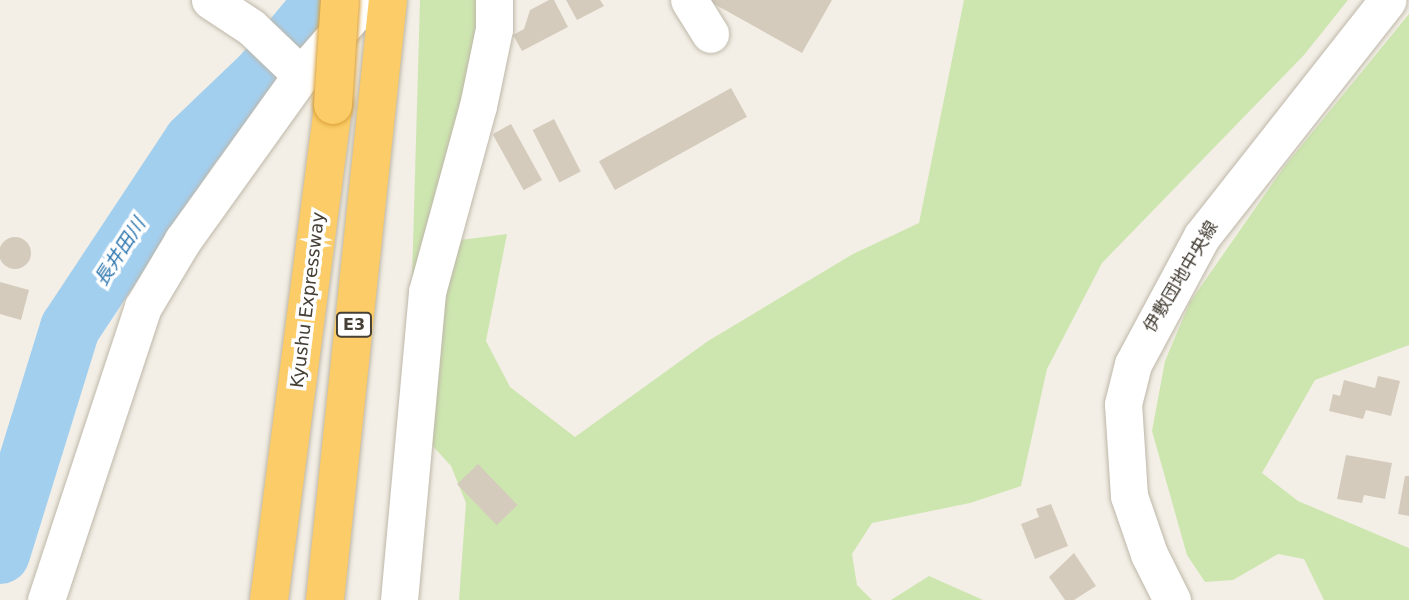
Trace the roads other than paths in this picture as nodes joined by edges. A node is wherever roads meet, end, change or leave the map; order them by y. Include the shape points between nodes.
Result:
1 (210, 0) edge
2 (340, 0) edge
3 (366, 0) edge
4 (388, 0) edge
5 (494, 0) edge
6 (688, 0) edge
7 (1388, 0) edge
8 (710, 34) dead end
9 (295, 68) junction
10 (46, 600) edge
11 (269, 600) edge
12 (325, 600) edge
13 (399, 600) edge
14 (1172, 600) edge

1 - 9 street via 251,27
2 - 11 highway, Kyushu Expressway, bridge via 333,104
3 - 9 street
4 - 12 highway, E3
5 - 13 street via 494,29 478,106 427,292
6 - 8 street
7 - 14 street, 伊敷団地中央線 via 1202,236 1133,364 1123,404 1129,496 1149,554
9 - 10 street via 143,307

